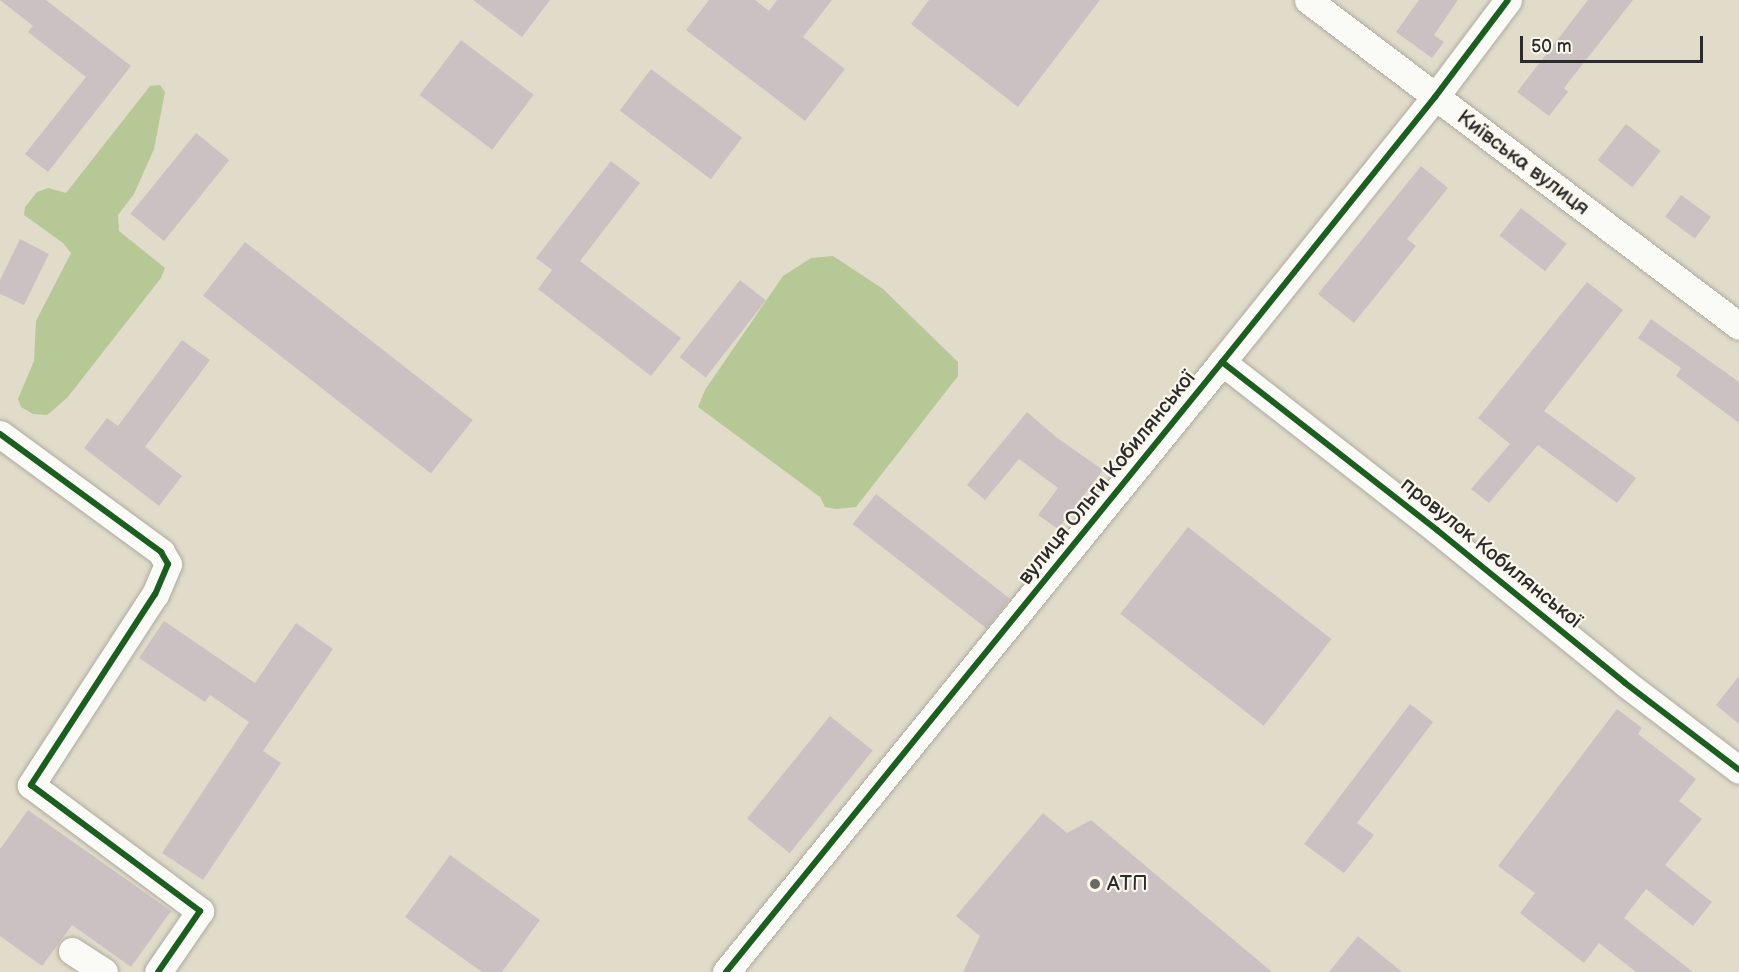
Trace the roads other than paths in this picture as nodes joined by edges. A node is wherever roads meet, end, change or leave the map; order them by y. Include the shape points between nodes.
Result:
1 (1308, 0) edge
2 (1508, 0) edge
3 (1435, 97) junction
4 (1739, 326) edge
5 (1222, 362) junction
6 (0, 434) edge
7 (1739, 770) edge
8 (72, 951) dead end
9 (104, 972) edge
10 (158, 972) edge
11 (726, 972) edge

1 - 3 street, Київська вулиця
2 - 3 street, вулиця Ольги Кобилянської
3 - 4 street, Київська вулиця
3 - 5 street, вулиця Ольги Кобилянської
5 - 7 street, провулок Кобилянської
5 - 11 street, вулиця Ольги Кобилянської
6 - 10 street via 161,552 168,564 155,594 31,785 200,911
8 - 9 street

